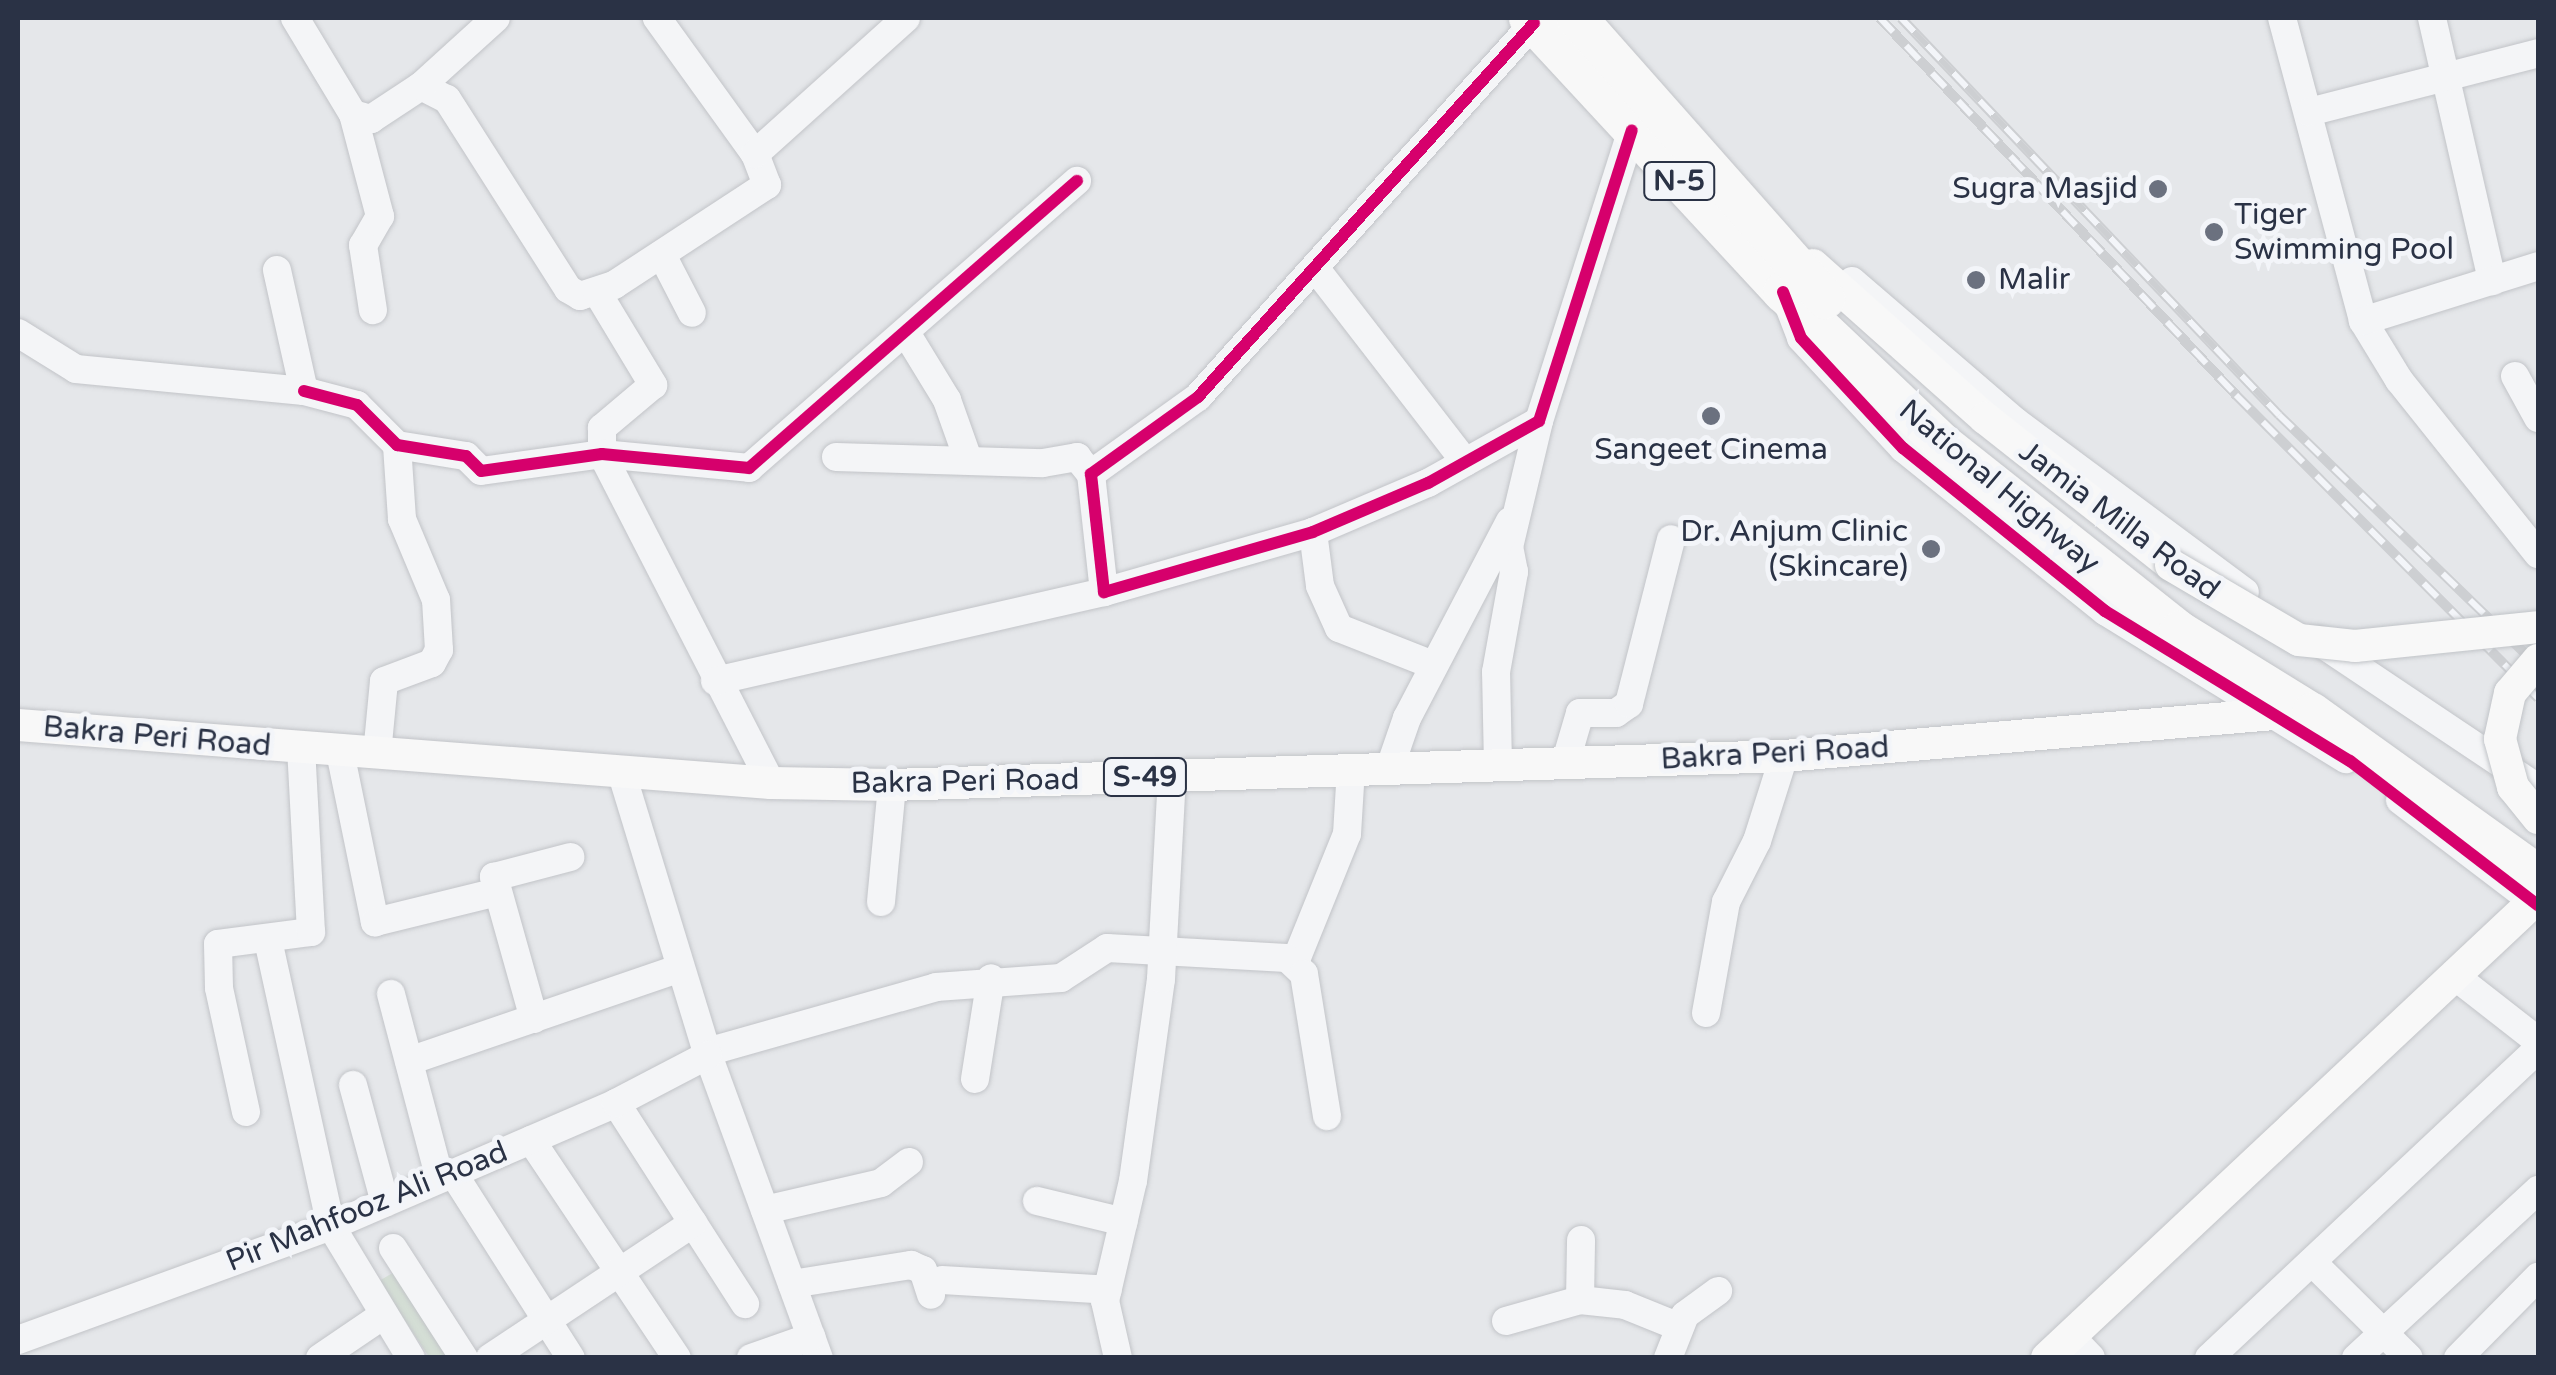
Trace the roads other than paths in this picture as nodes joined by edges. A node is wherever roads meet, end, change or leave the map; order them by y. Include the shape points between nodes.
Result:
1 (295, 18) edge
2 (496, 18) edge
3 (657, 18) edge
4 (906, 18) edge
5 (1578, 18) edge
6 (2282, 18) edge
7 (2432, 18) edge
8 (1532, 20) edge
9 (2538, 53) edge
10 (2449, 76) junction
11 (421, 86) junction
12 (2309, 112) junction
13 (353, 114) junction
14 (1632, 130) junction
15 (755, 154) junction
16 (1077, 181) dead end
17 (1766, 230) junction
18 (662, 255) junction
19 (1814, 265) junction
20 (2538, 266) edge
21 (277, 270) dead end
22 (1316, 270) junction
23 (2492, 280) junction
24 (597, 292) junction
25 (1784, 292) junction
26 (373, 310) dead end
27 (692, 313) dead end
28 (2364, 321) junction
29 (18, 333) edge
30 (1842, 334) junction
31 (908, 336) junction
32 (2515, 376) dead end
33 (304, 391) junction
34 (2538, 418) edge
35 (1539, 421) junction
36 (397, 445) junction
37 (602, 454) junction
38 (836, 457) dead end
39 (968, 459) junction
40 (1466, 462) junction
41 (1091, 474) junction
42 (1517, 512) junction
43 (1313, 532) junction
44 (1671, 539) dead end
45 (2538, 554) edge
46 (1104, 592) junction
47 (2538, 627) edge
48 (2538, 660) edge
49 (1433, 666) junction
50 (715, 681) junction
51 (2273, 714) junction
52 (18, 725) edge
53 (301, 749) junction
54 (340, 752) junction
55 (377, 754) junction
56 (1784, 756) junction
57 (1565, 764) junction
58 (1498, 765) junction
59 (1390, 767) junction
60 (1351, 768) junction
61 (621, 771) junction
62 (1172, 776) junction
63 (771, 783) junction
64 (892, 785) junction
65 (2538, 788) edge
66 (2538, 818) edge
67 (2538, 845) edge
68 (570, 857) dead end
69 (497, 892) junction
70 (2538, 900) edge
71 (881, 902) dead end
72 (268, 940) junction
73 (1162, 951) junction
74 (1296, 960) junction
75 (682, 968) junction
76 (991, 978) junction
77 (2462, 981) junction
78 (391, 994) dead end
79 (1706, 1013) dead end
80 (534, 1019) junction
81 (2538, 1041) edge
82 (2538, 1049) edge
83 (708, 1053) junction
84 (409, 1061) junction
85 (975, 1079) dead end
86 (353, 1085) dead end
87 (616, 1103) junction
88 (246, 1112) dead end
89 (1327, 1116) dead end
90 (531, 1140) junction
91 (908, 1162) dead end
92 (447, 1176) junction
93 (2538, 1190) edge
94 (1036, 1202) dead end
95 (384, 1203) junction
96 (764, 1210) junction
97 (1124, 1222) junction
98 (693, 1224) junction
99 (331, 1226) junction
100 (1581, 1240) dead end
101 (393, 1248) dead end
102 (2312, 1262) junction
103 (620, 1273) junction
104 (2538, 1277) edge
105 (792, 1284) junction
106 (1108, 1290) junction
107 (1718, 1291) dead end
108 (1580, 1300) junction
109 (744, 1304) dead end
110 (382, 1316) junction
111 (547, 1320) junction
112 (1506, 1321) dead end
113 (1678, 1326) junction
114 (2386, 1330) junction
115 (18, 1340) edge
116 (815, 1347) edge
117 (2074, 1352) edge
118 (320, 1358) edge
119 (411, 1358) edge
120 (464, 1358) edge
121 (490, 1358) edge
122 (571, 1358) edge
123 (677, 1358) edge
124 (751, 1358) edge
125 (1118, 1358) edge
126 (1668, 1358) edge
127 (2209, 1358) edge
128 (2356, 1358) edge
129 (2410, 1358) edge
130 (2458, 1358) edge

1 - 13 street
2 - 11 street
3 - 15 street
4 - 15 street
5 - 17 highway, National Highway / N-5
6 - 12 street
7 - 10 street
8 - 14 highway, National Highway / N-5
8 - 22 street
9 - 10 street
10 - 12 street
10 - 23 street
11 - 13 street via 371,119
11 - 24 street via 448,99 568,290
12 - 28 street
13 - 26 street via 380,216 363,246
14 - 25 highway, National Highway / N-5
14 - 35 street
15 - 18 street via 768,185
16 - 31 street
17 - 19 main road, Jamia Milla Road
17 - 30 highway, National Highway / N-5
18 - 24 street
18 - 27 street
19 - 47 main road, Jamia Milla Road, bridge via 1984,418 2172,565 2298,640 2354,646
19 - 65 street via 1863,289 2016,422 2209,568
20 - 23 street
21 - 33 street
22 - 40 street
22 - 41 street via 1198,397
23 - 28 street
24 - 37 street via 652,385 602,428
25 - 30 highway, National Highway / N-5
25 - 51 street via 1801,338 1903,448 2105,611
28 - 45 street via 2398,380
29 - 33 street via 76,370
30 - 67 highway, National Highway / N-5 via 2195,614
30 - 70 highway, National Highway / N-5 via 2087,562
31 - 37 street via 749,468
31 - 39 street via 946,400
32 - 34 street
33 - 36 street via 357,405
35 - 40 street
35 - 42 street
36 - 37 street via 466,456 481,472
36 - 55 street via 402,519 436,600 439,650 432,664 384,681
37 - 50 street
38 - 39 street
39 - 41 street via 1077,457
40 - 43 street
41 - 46 street
42 - 49 street via 1498,535
42 - 58 street via 1496,672
43 - 46 street
43 - 49 street via 1320,586 1339,628
44 - 57 street via 1629,704 1616,714 1580,713
46 - 50 street
48 - 66 main road, bridge via 2510,694 2500,739 2513,787
49 - 59 street
50 - 63 street
51 - 56 main road, Bakra Peri Road / S-49
51 - 70 street
52 - 53 main road, Bakra Peri Road / S-49
53 - 54 main road, Bakra Peri Road / S-49
53 - 72 street via 314,927
54 - 55 main road, Bakra Peri Road / S-49
54 - 69 street via 374,922
55 - 61 main road, Bakra Peri Road / S-49
56 - 57 main road, Bakra Peri Road / S-49
56 - 79 street via 1757,841 1726,902
57 - 58 main road, Bakra Peri Road / S-49
58 - 59 main road, Bakra Peri Road / S-49
59 - 60 main road, Bakra Peri Road / S-49
60 - 62 main road, Bakra Peri Road / S-49
60 - 74 street via 1347,834
61 - 63 main road, Bakra Peri Road / S-49
61 - 75 street
62 - 64 main road, Bakra Peri Road / S-49
62 - 73 street
63 - 64 main road, Bakra Peri Road / S-49
64 - 71 street
68 - 69 street via 497,872
69 - 80 street
70 - 77 main road
72 - 88 street via 218,944
72 - 99 street
73 - 74 street, Pir Mahfooz Ali Road
73 - 76 street, Pir Mahfooz Ali Road via 1106,948 1061,978
73 - 97 street
74 - 89 street
75 - 80 street
75 - 83 street
76 - 83 street, Pir Mahfooz Ali Road
76 - 85 street
77 - 81 street
77 - 117 main road
78 - 84 street
80 - 84 street
82 - 102 street
83 - 87 street, Pir Mahfooz Ali Road
83 - 96 street
84 - 92 street
86 - 95 street
87 - 90 street, Pir Mahfooz Ali Road
87 - 98 street
90 - 92 street, Pir Mahfooz Ali Road
90 - 103 street
91 - 96 street via 881,1183
92 - 95 street, Pir Mahfooz Ali Road
92 - 111 street
93 - 114 street
94 - 97 street
95 - 99 street, Pir Mahfooz Ali Road
96 - 105 street
97 - 106 street
98 - 103 street
98 - 109 street
99 - 110 street
99 - 115 street, Pir Mahfooz Ali Road
100 - 108 street
101 - 120 street
102 - 114 street
102 - 127 street
103 - 111 street
103 - 123 street
104 - 130 street
105 - 106 street via 912,1265 936,1288
105 - 116 street
106 - 125 street via 1106,1326
107 - 113 street
108 - 112 street
108 - 113 street via 1626,1305
110 - 118 street
110 - 119 street
111 - 121 street
111 - 122 street
113 - 126 street
114 - 128 street
114 - 129 street
116 - 124 street

